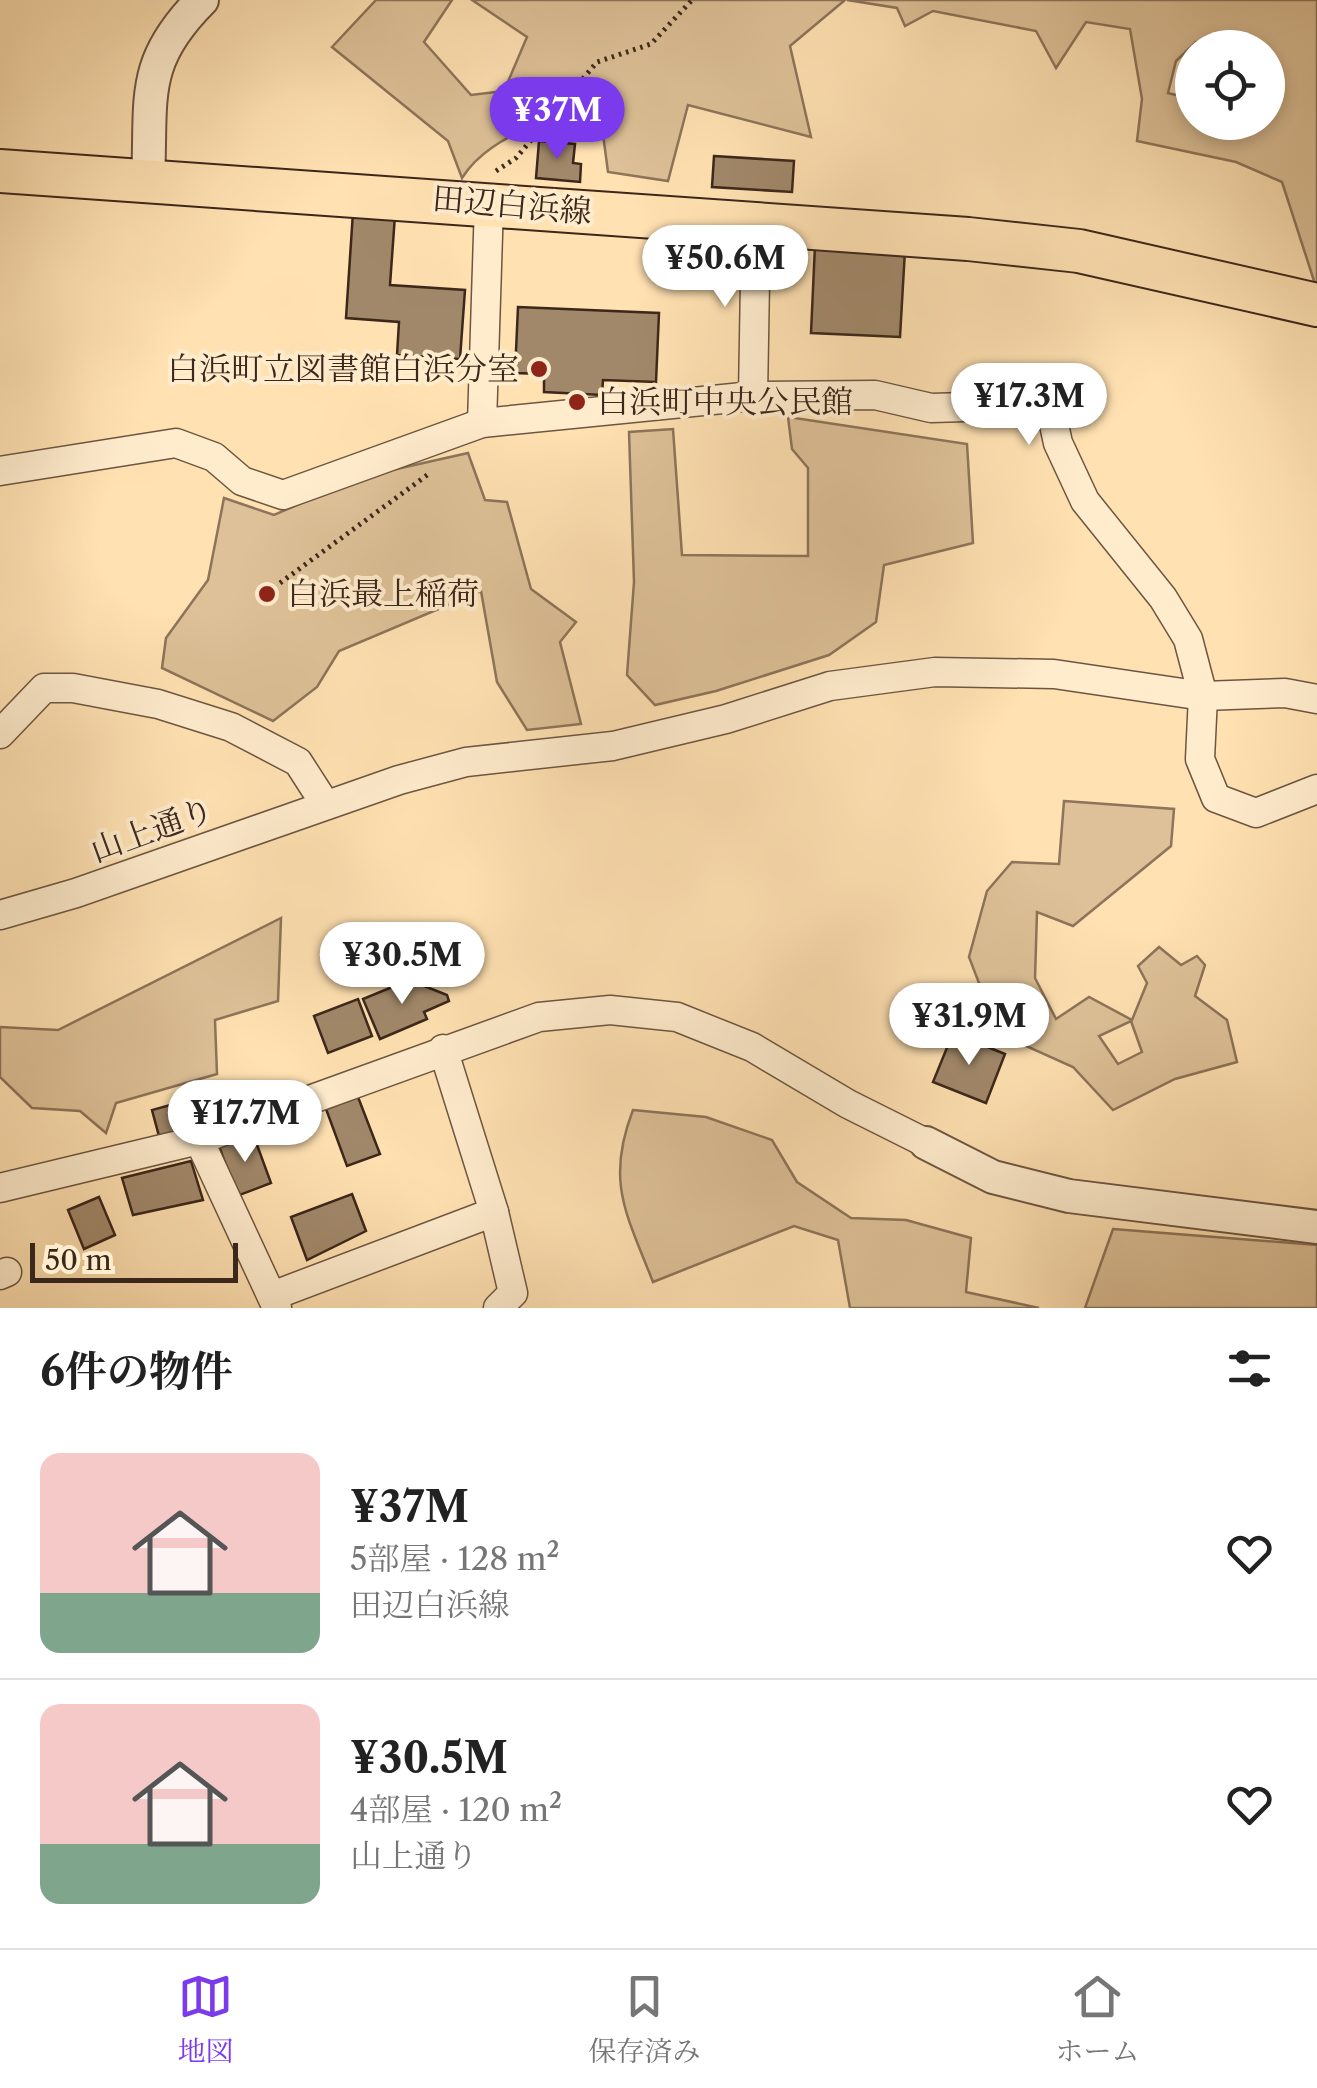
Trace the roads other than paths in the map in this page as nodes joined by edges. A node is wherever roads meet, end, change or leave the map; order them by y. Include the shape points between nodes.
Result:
1 (202, 0) edge
2 (0, 170) edge
3 (148, 181) junction
4 (490, 189) junction
5 (756, 224) junction
6 (1317, 304) edge
7 (752, 396) junction
8 (482, 423) junction
9 (0, 471) edge
10 (1204, 696) junction
11 (1317, 698) edge
12 (0, 734) edge
13 (1317, 789) edge
14 (325, 804) junction
15 (0, 915) edge
16 (443, 1048) junction
17 (199, 1140) junction
18 (926, 1143) joint
19 (0, 1188) edge
20 (494, 1212) junction
21 (1317, 1227) edge
22 (274, 1302) edge
23 (498, 1308) edge

1 - 3 street via 165,41 154,69
2 - 3 main road, 田辺白浜線
3 - 4 main road, 田辺白浜線
4 - 5 main road, 田辺白浜線
4 - 8 street
5 - 6 main road, 田辺白浜線 via 1079,252
5 - 7 street
7 - 8 street
7 - 10 street via 875,394 931,408 966,407 1008,390 1031,396 1052,420 1085,501 1188,639
8 - 9 street via 284,495 242,481 214,458 176,442
10 - 11 street, 山上通り
10 - 13 street via 1200,758 1216,798 1256,814
10 - 14 street, 山上通り via 1054,674 935,672 830,686 613,746 466,762
12 - 14 street via 44,688 158,704 231,727 298,762
14 - 15 street, 山上通り
16 - 17 street
16 - 18 street via 539,1017 610,1010 677,1017 752,1047
16 - 20 street
17 - 19 street
17 - 22 street
18 - 21 street via 993,1177 1069,1196
20 - 22 street
20 - 23 street via 513,1293

